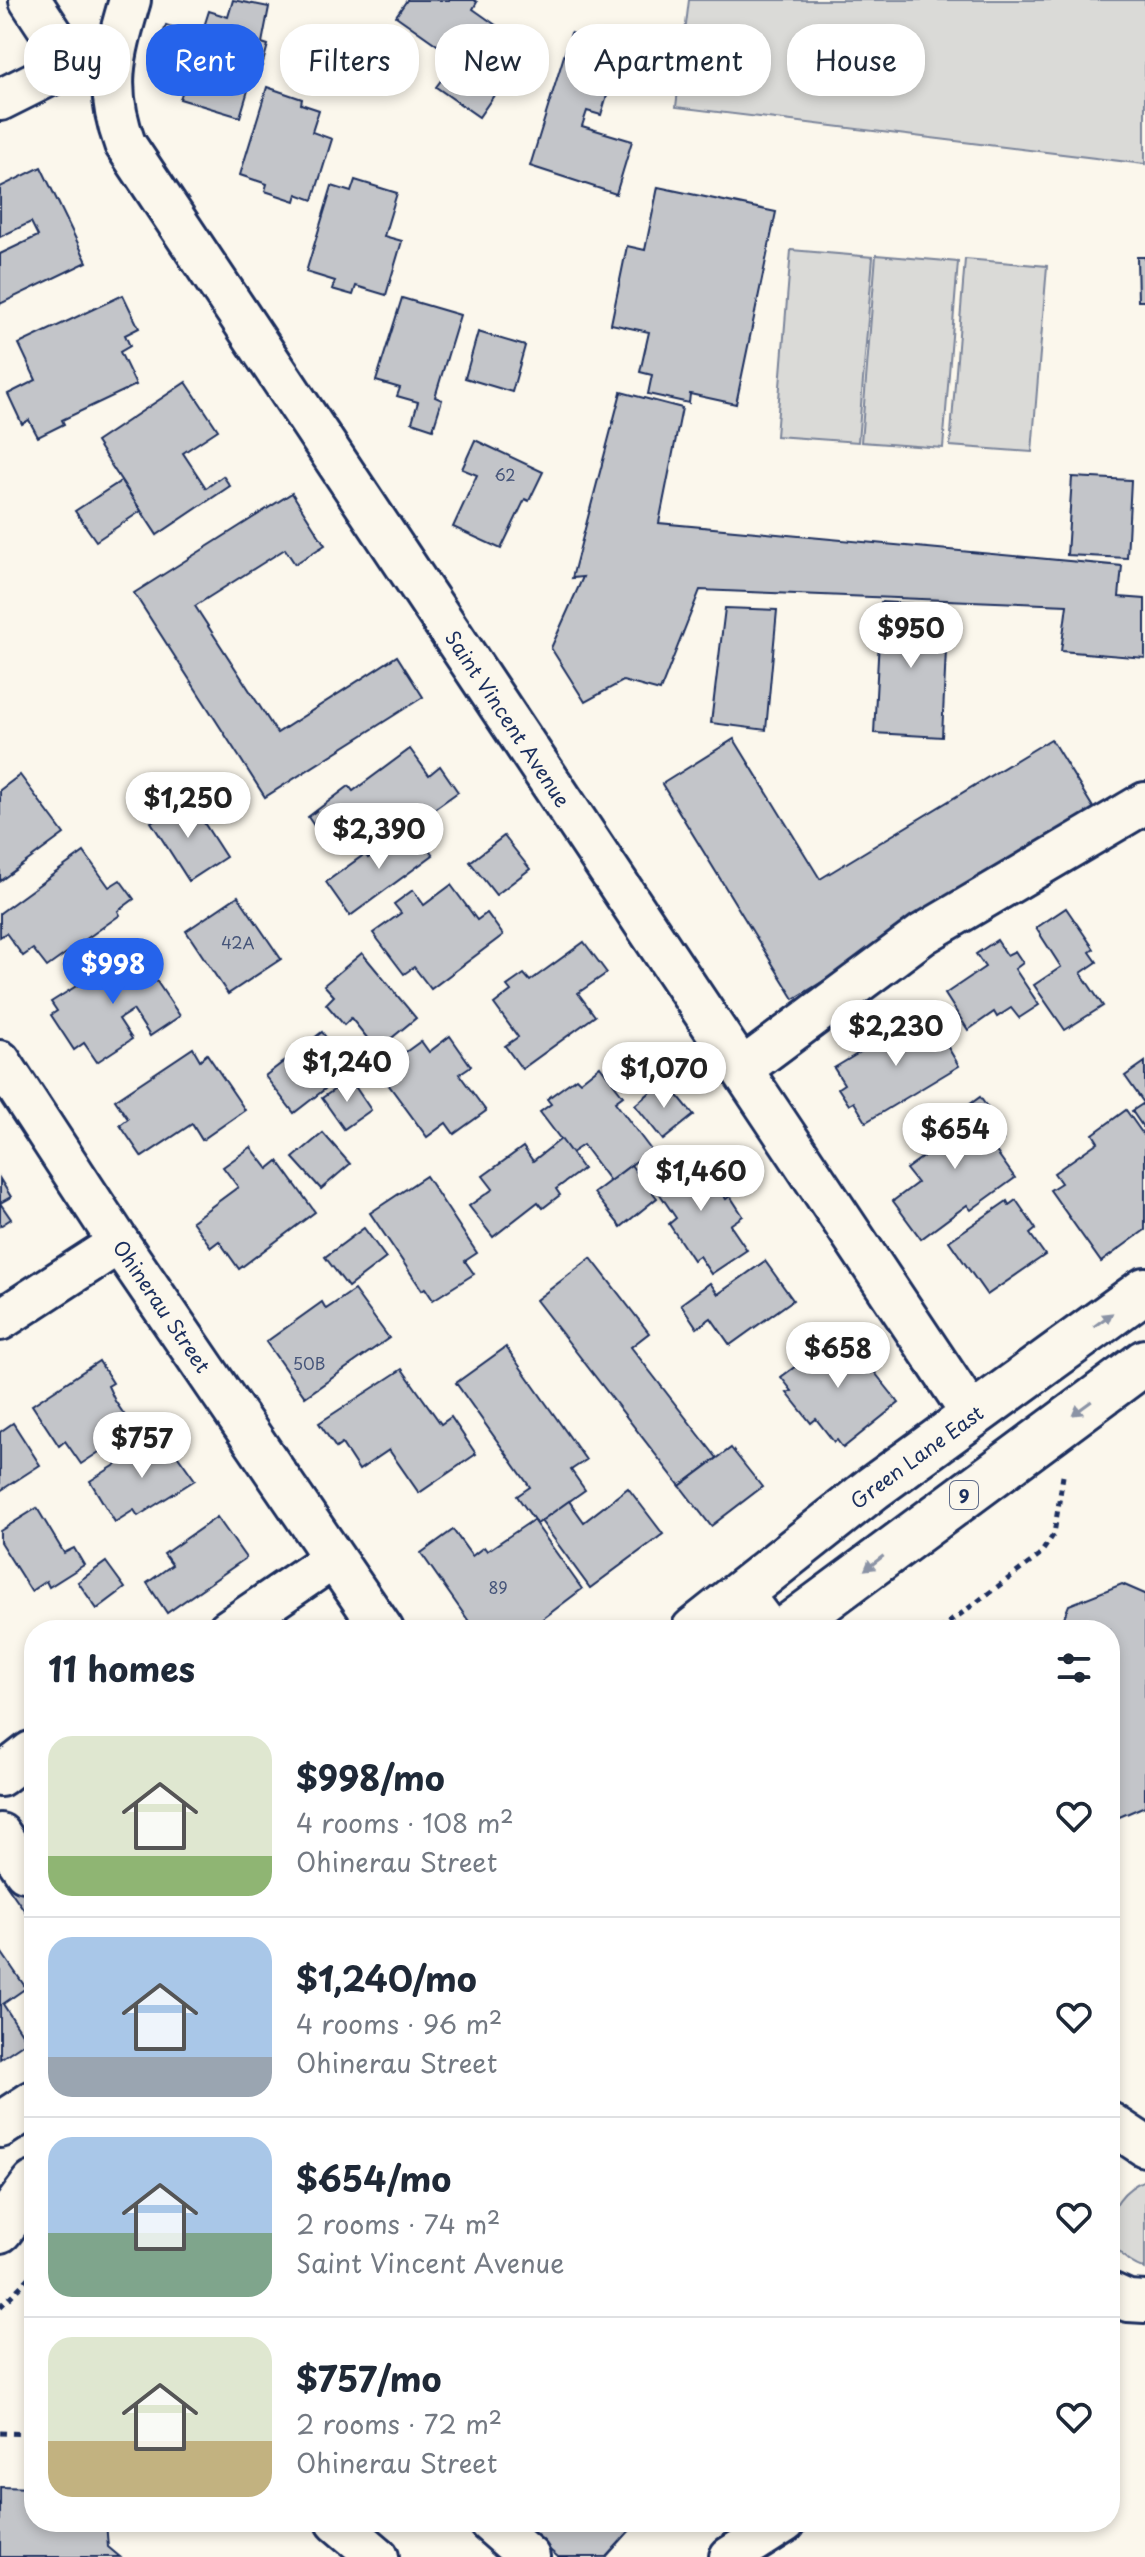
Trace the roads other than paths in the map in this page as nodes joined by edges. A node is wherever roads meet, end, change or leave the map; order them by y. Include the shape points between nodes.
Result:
1 (30, 0) edge
2 (130, 0) edge
3 (46, 24) edge
4 (124, 24) edge
5 (24, 88) edge
6 (113, 96) edge
7 (0, 100) edge
8 (1145, 803) edge
9 (0, 1061) edge
10 (742, 1069) junction
11 (119, 1243) junction
12 (1145, 1290) edge
13 (0, 1320) edge
14 (1145, 1362) edge
15 (972, 1415) junction
16 (332, 1559) junction
17 (719, 1617) edge
18 (243, 1620) edge
19 (376, 1620) edge
20 (797, 1620) edge
21 (0, 1834) edge
22 (24, 1870) edge
23 (24, 2109) edge
24 (0, 2125) edge
25 (1120, 2130) edge
26 (1145, 2146) edge
27 (1145, 2153) edge
28 (1120, 2158) edge
29 (24, 2182) edge
30 (24, 2198) edge
31 (0, 2201) edge
32 (0, 2230) edge
33 (349, 2532) edge
34 (500, 2532) edge
35 (770, 2532) edge
36 (781, 2532) edge
37 (378, 2557) edge
38 (529, 2557) edge
39 (730, 2557) edge
40 (767, 2557) edge

1 - 3 street
2 - 4 street, Saint Vincent Avenue
5 - 7 street
6 - 10 street, Saint Vincent Avenue via 125,144
8 - 10 street via 923,934
9 - 11 street, Ohinerau Street
10 - 15 street, Saint Vincent Avenue
11 - 13 street
11 - 16 street, Ohinerau Street
15 -> 12 main road, Green Lane East
14 -> 20 main road, 9
15 - 17 main road, Green Lane East via 873,1488
16 - 18 street
16 - 19 street, Ohinerau Street
21 - 22 street
23 - 24 main road
25 - 26 street
27 - 28 street
29 - 31 main road
30 - 32 main road
33 - 37 street
34 - 38 street
35 - 39 street
36 - 40 street

